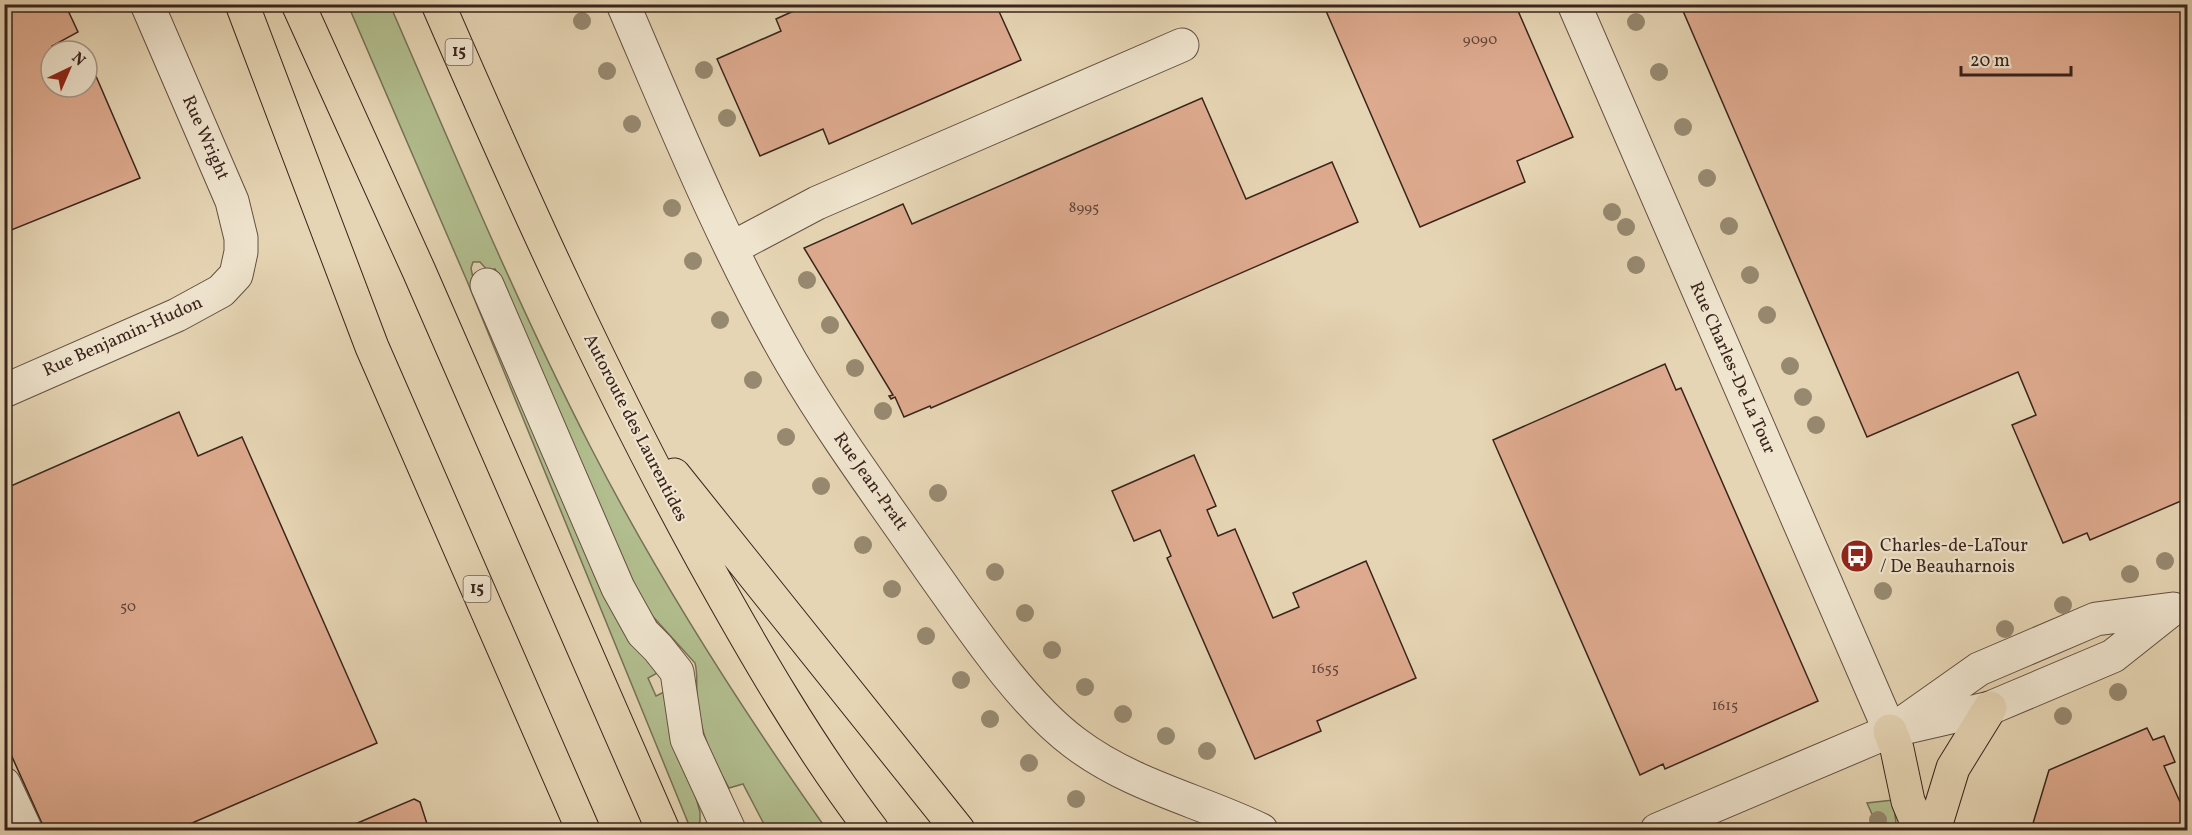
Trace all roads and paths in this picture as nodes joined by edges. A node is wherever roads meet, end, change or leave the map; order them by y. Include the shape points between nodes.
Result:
1 (147, 4) edge
2 (242, 4) edge
3 (298, 4) edge
4 (438, 4) edge
5 (623, 4) edge
6 (1574, 4) edge
7 (1182, 45) dead end
8 (732, 248) junction
9 (236, 275) joint
10 (487, 285) dead end
11 (4, 391) edge
12 (626, 415) junction
13 (2179, 606) edge
14 (1990, 708) junction
15 (1890, 731) junction
16 (4, 784) edge
17 (22, 831) edge
18 (583, 831) edge
19 (663, 831) edge
20 (729, 831) edge
21 (872, 831) edge
22 (958, 831) edge
23 (1261, 831) edge
24 (1657, 831) edge
25 (1920, 831) edge
26 (1934, 831) edge

1 - 9 street, Rue Wright via 232,201 241,238
2 - 18 main road, 15 via 372,347
3 - 19 main road
4 - 12 main road, Autoroute des Laurentides / 15
5 - 8 street, Rue Jean-Pratt
6 - 15 street, Rue Charles-De La Tour
7 - 8 street via 817,203
8 - 23 street, Rue Jean-Pratt via 791,362 839,438 949,596 1028,698 1074,742 1116,770
9 - 11 street, Rue Benjamin-Hudon via 221,291 177,315
10 - 20 street via 618,588 643,633 677,672 687,739
12 - 21 main road, Autoroute des Laurentides / 15 via 754,650
12 - 22 main road
13 - 14 street via 2113,656
13 - 15 street via 2096,619 1979,669
14 - 15 street
14 - 26 main road via 1953,768
15 - 24 street
15 - 25 main road
16 - 17 street via 25,829

